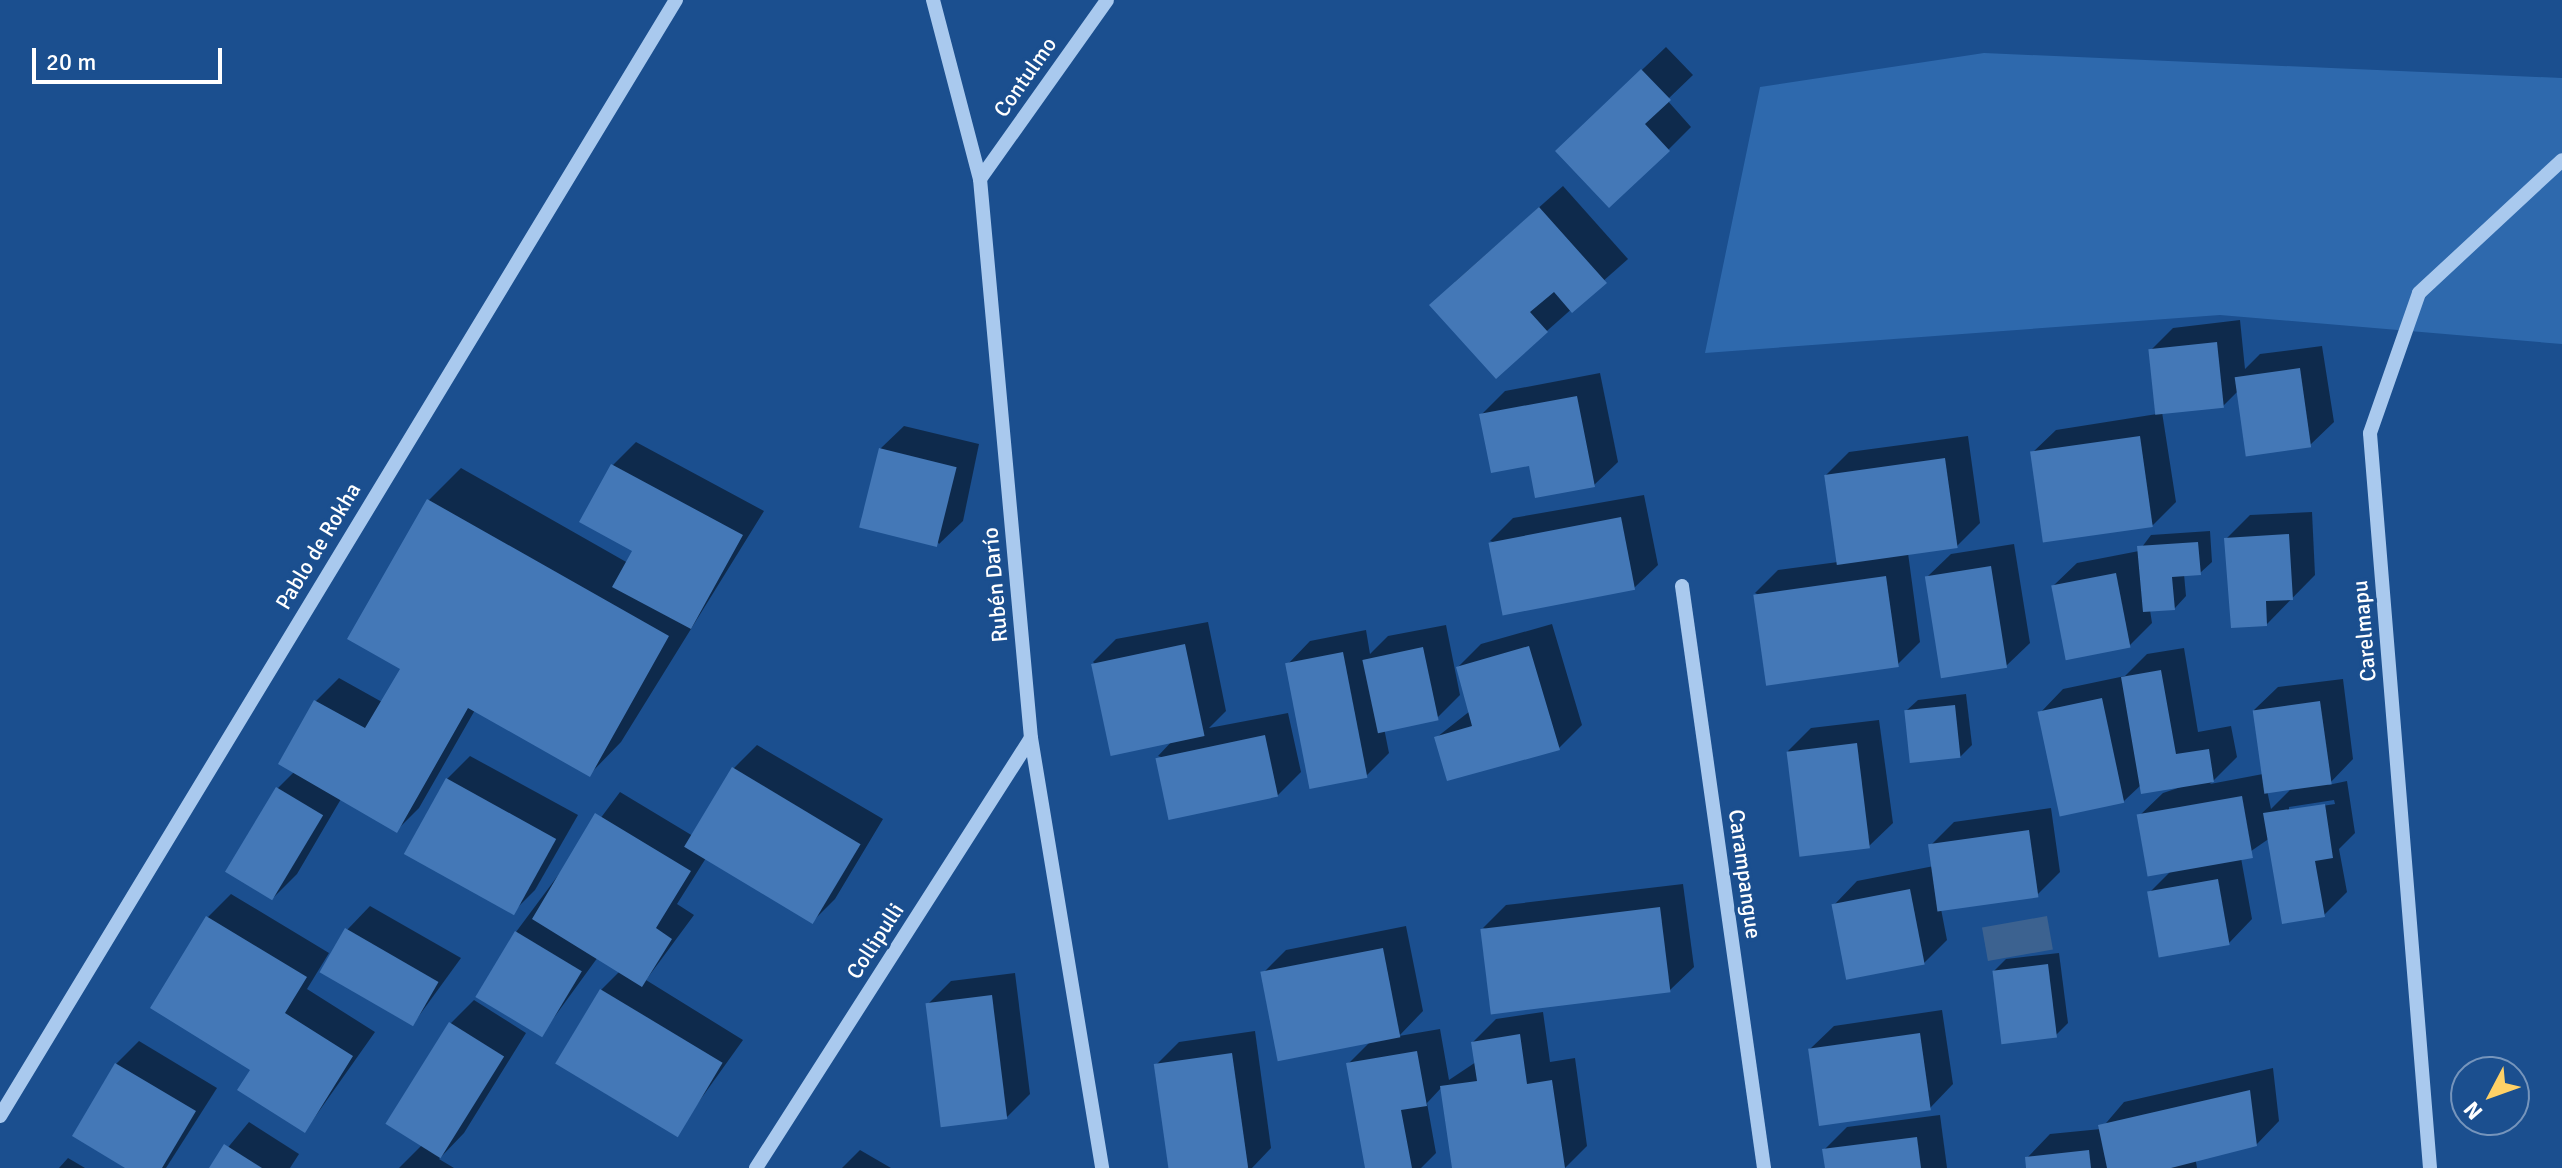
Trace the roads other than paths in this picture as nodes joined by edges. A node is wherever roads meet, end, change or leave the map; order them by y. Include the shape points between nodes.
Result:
1 (676, 0) edge
2 (933, 0) edge
3 (1107, 0) edge
4 (2562, 160) edge
5 (980, 179) junction
6 (1682, 586) dead end
7 (1031, 738) junction
8 (0, 1116) edge
9 (756, 1168) edge
10 (1102, 1168) edge
11 (1764, 1168) edge
12 (2430, 1168) edge

1 - 8 street, Pablo de Rokha
2 - 5 street, Rubén Darío
3 - 5 street, Contulmo
4 - 12 street, Carelmapu via 2419,293 2370,433
5 - 7 street, Rubén Darío
6 - 11 street, Carampangue
7 - 9 street, Collipulli
7 - 10 street, Rubén Darío

